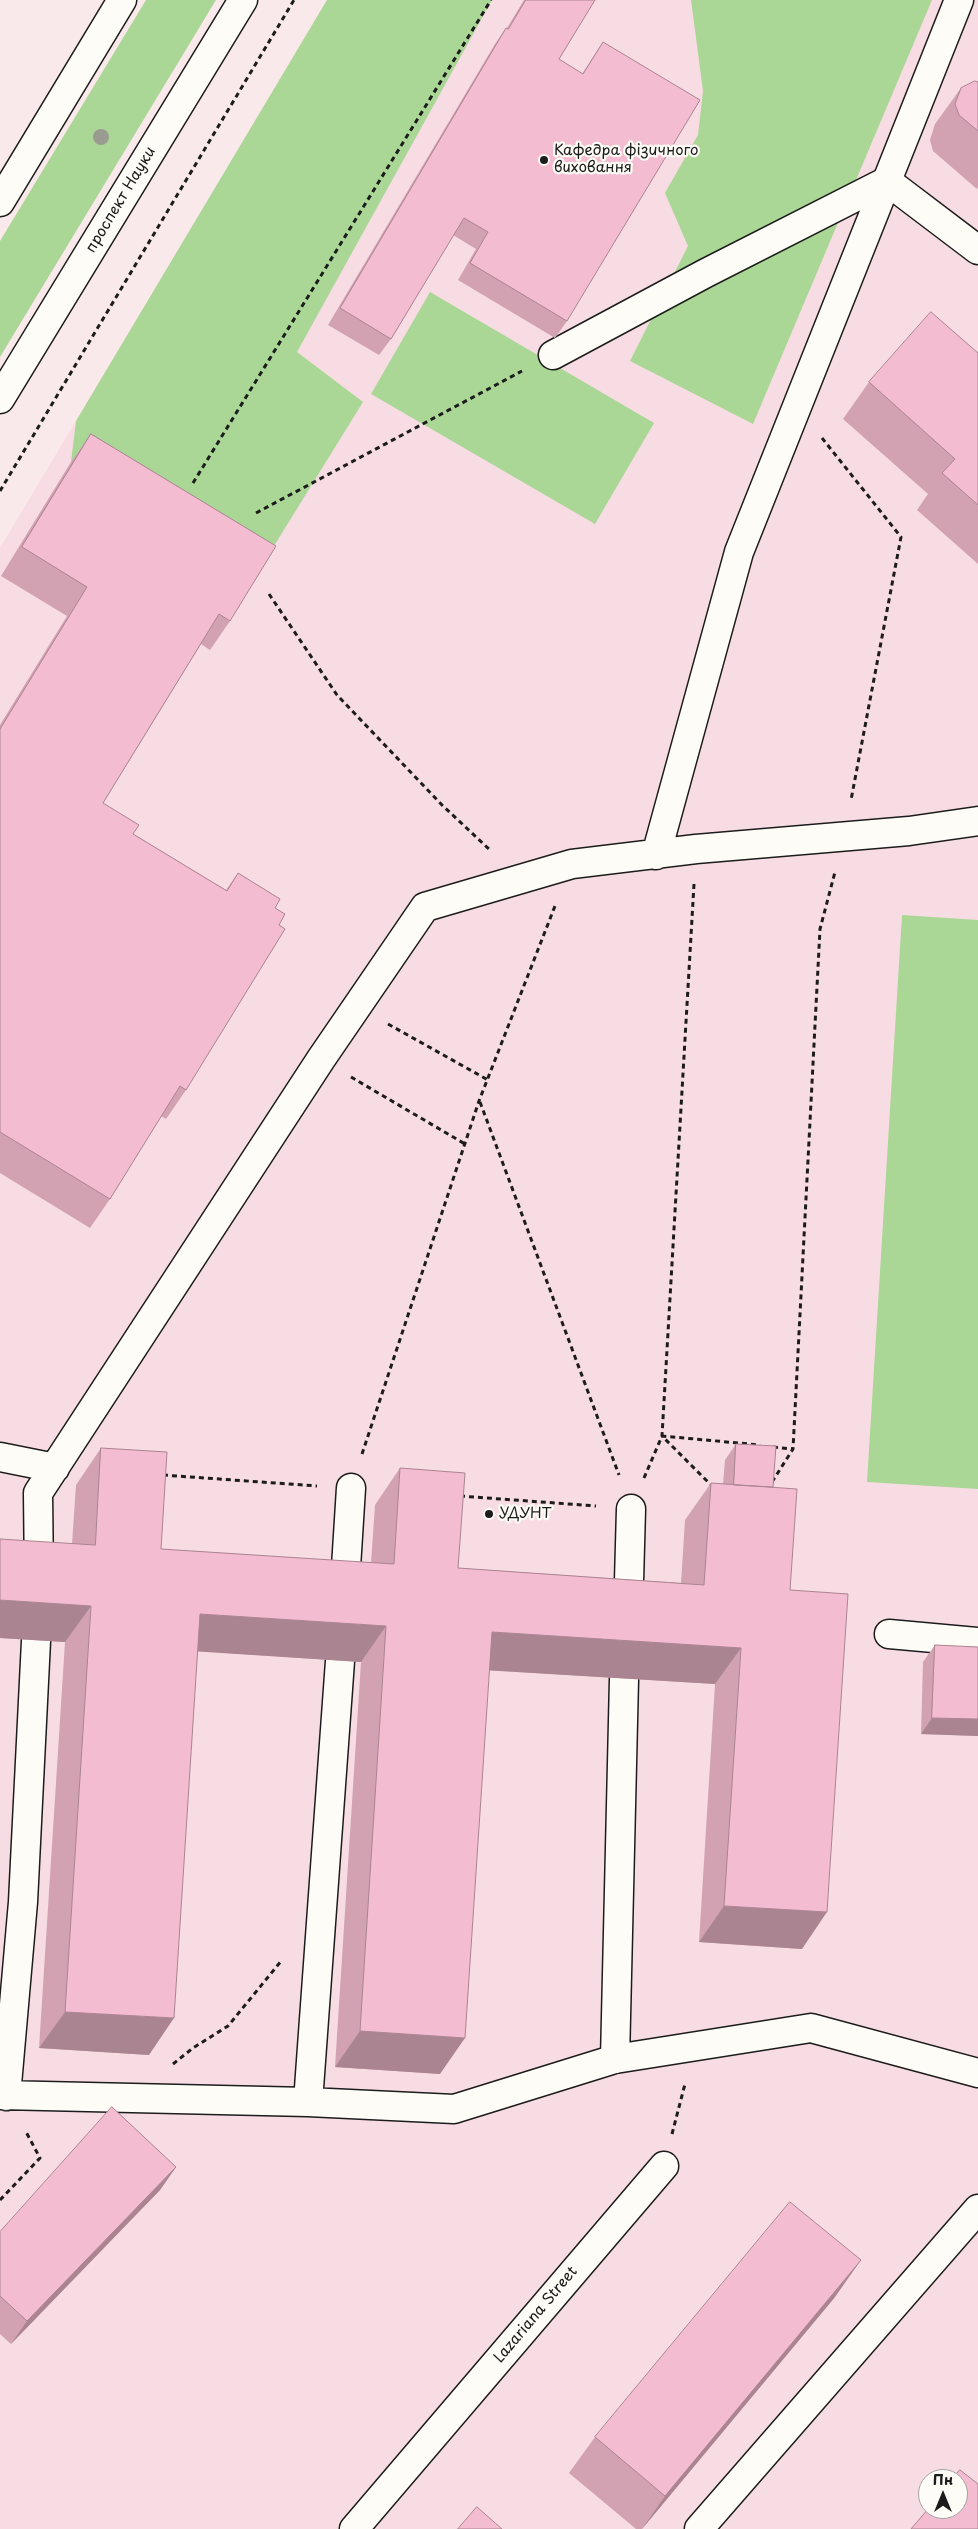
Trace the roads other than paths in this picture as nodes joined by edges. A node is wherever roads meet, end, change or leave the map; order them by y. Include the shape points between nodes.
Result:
1 (122, 0) edge
2 (243, 0) edge
3 (959, 0) edge
4 (887, 180) junction
5 (0, 202) edge
6 (978, 250) edge
7 (553, 355) road end
8 (0, 400) edge
9 (978, 821) edge
10 (656, 855) junction
11 (0, 1457) edge
12 (55, 1468) junction
13 (351, 1488) road end
14 (631, 1509) road end
15 (39, 1580) edge
16 (344, 1599) edge
17 (628, 1617) edge
18 (889, 1634) dead end
19 (36, 1641) edge
20 (978, 1642) edge
21 (340, 1661) edge
22 (624, 1679) edge
23 (615, 2059) junction
24 (978, 2073) edge
25 (3, 2096) edge
26 (308, 2102) junction
27 (664, 2166) road end
28 (978, 2209) edge
29 (354, 2529) edge
30 (699, 2529) edge

1 - 5 main road
2 - 8 main road, проспект Науки
3 - 4 main road
4 - 6 main road
4 - 7 main road
4 - 10 main road via 740,552
9 - 10 main road via 909,832
10 - 12 main road via 572,864 425,907 321,1059
11 - 12 main road
12 - 15 main road via 38,1493
13 - 16 main road
14 - 17 main road
18 - 20 main road
19 - 25 main road via 23,1902
21 - 26 main road
22 - 23 main road
23 - 24 main road via 811,2028
23 - 26 main road via 454,2109
25 - 26 main road
27 - 29 main road, Lazariana Street
28 - 30 main road

